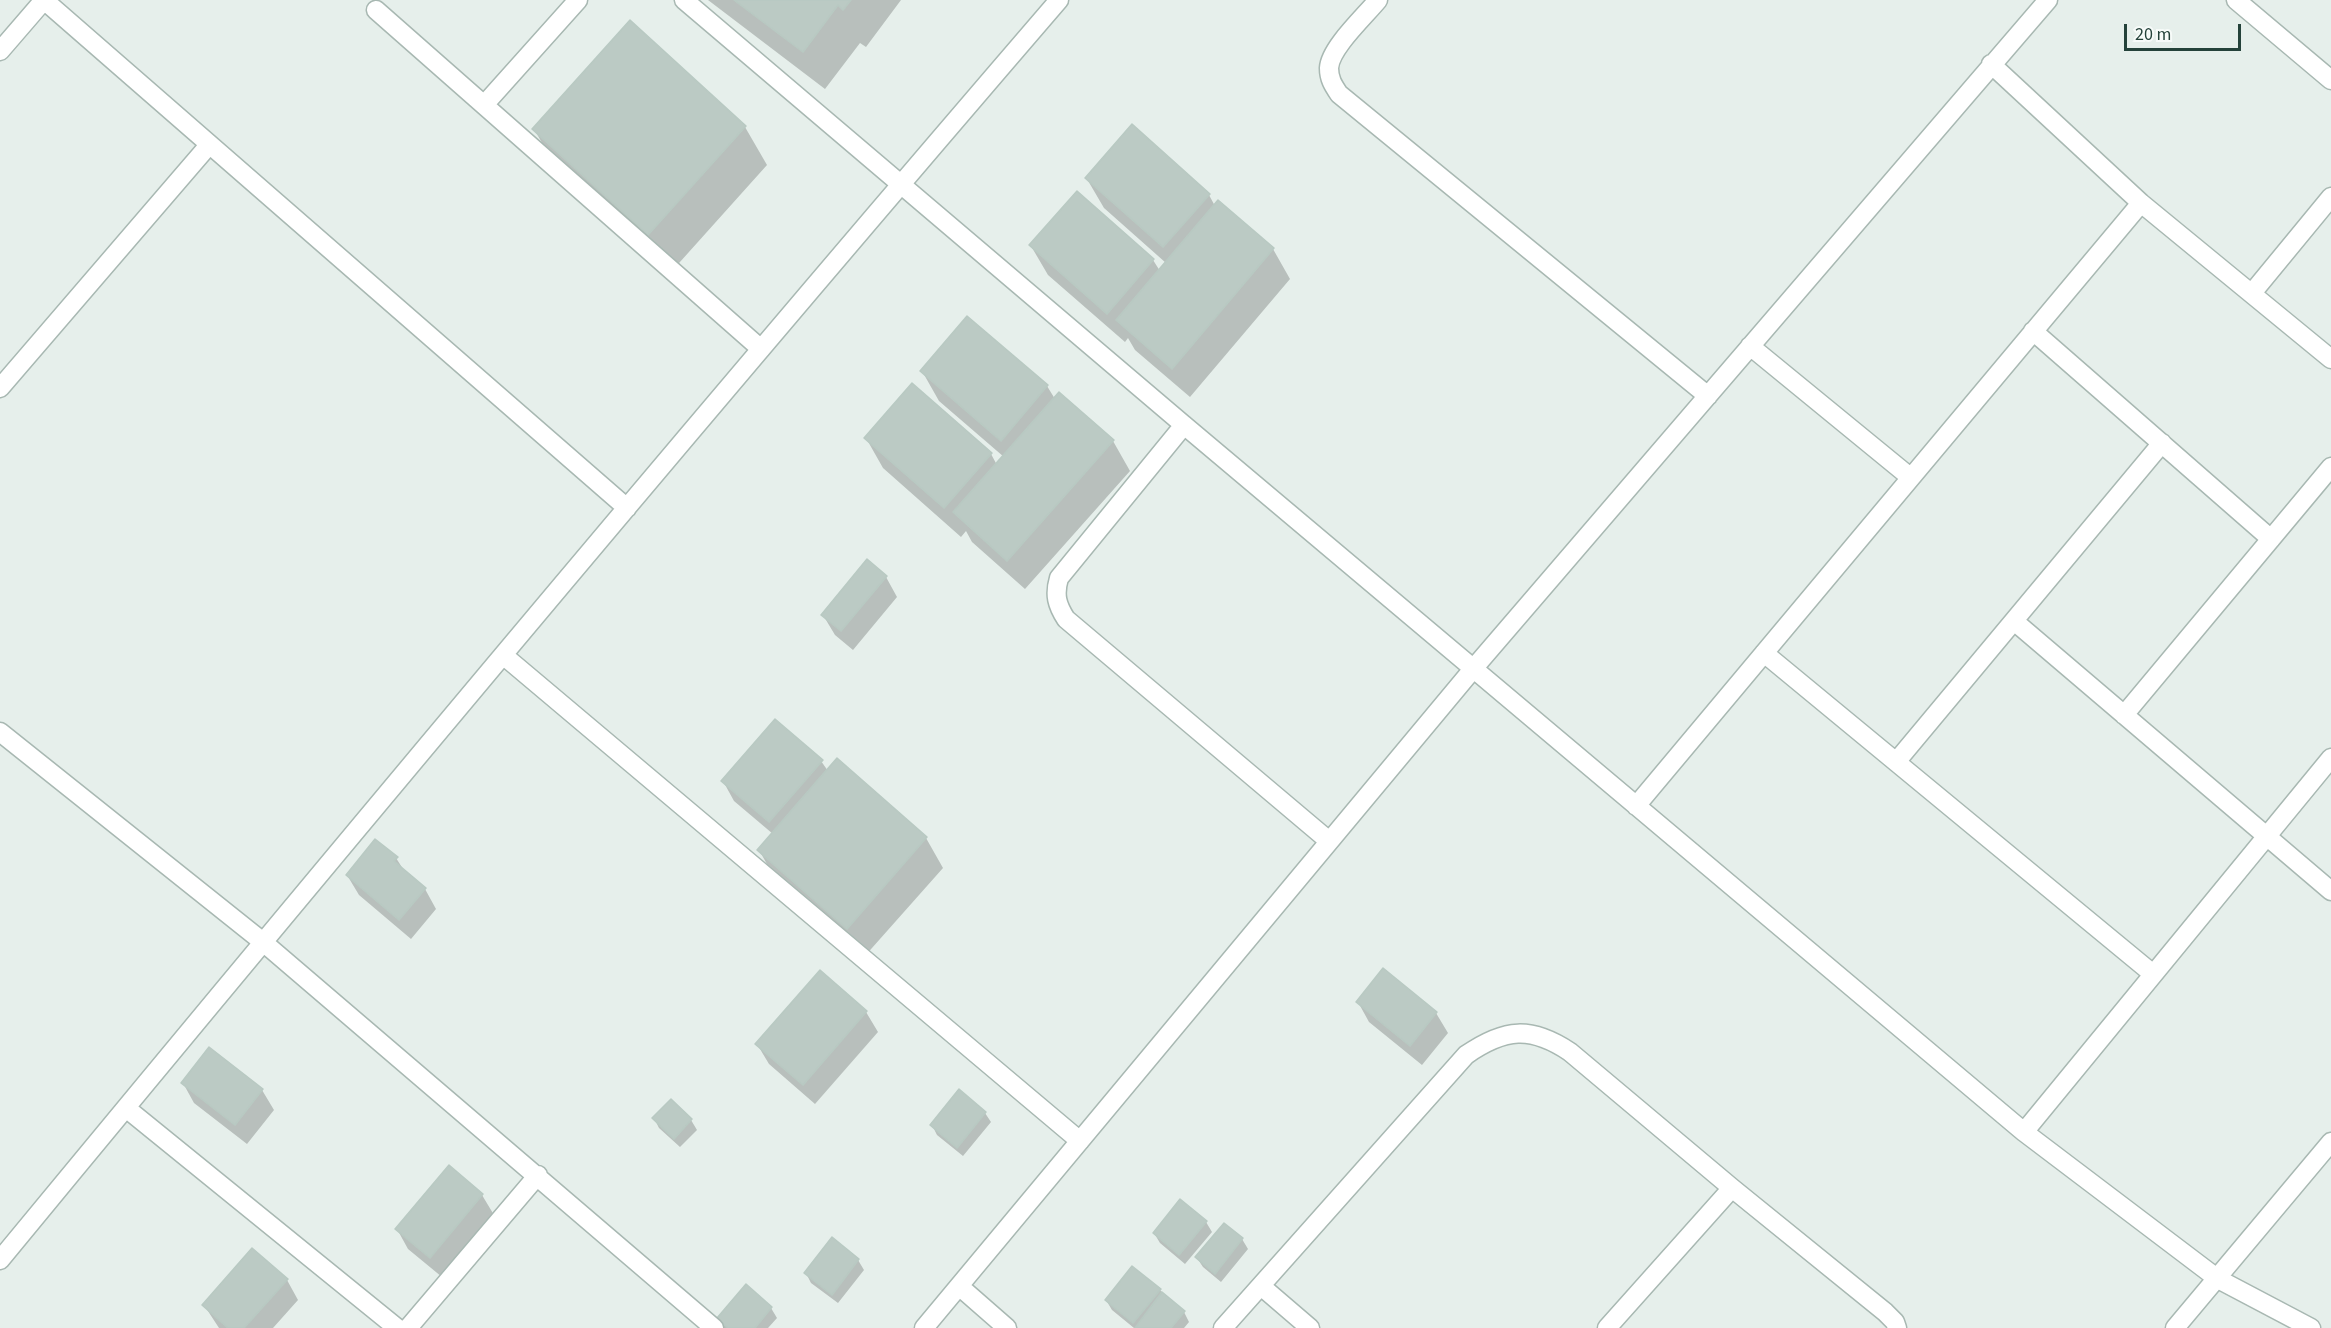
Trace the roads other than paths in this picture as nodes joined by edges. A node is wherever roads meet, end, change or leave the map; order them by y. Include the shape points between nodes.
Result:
1 (44, 0) edge
2 (578, 0) edge
3 (684, 0) edge
4 (1059, 0) edge
5 (1378, 0) edge
6 (2048, 0) edge
7 (2236, 0) edge
8 (376, 10) dead end
9 (0, 51) edge
10 (1990, 64) junction
11 (2331, 80) edge
12 (484, 105) junction
13 (209, 145) junction
14 (900, 185) junction
15 (2331, 197) edge
16 (2141, 202) junction
17 (2252, 293) junction
18 (2033, 331) junction
19 (1750, 346) junction
20 (761, 349) junction
21 (2331, 359) edge
22 (0, 388) edge
23 (1708, 396) junction
24 (1184, 425) junction
25 (2162, 443) junction
26 (2331, 467) edge
27 (1910, 477) junction
28 (627, 508) junction
29 (2271, 539) junction
30 (2014, 621) junction
31 (1764, 652) junction
32 (503, 655) junction
33 (1473, 669) junction
34 (2124, 715) junction
35 (0, 732) edge
36 (2331, 758) edge
37 (1896, 762) junction
38 (1636, 806) junction
39 (2266, 837) junction
40 (1329, 841) junction
41 (2331, 891) edge
42 (263, 942) junction
43 (2153, 974) junction
44 (126, 1108) junction
45 (2024, 1132) junction
46 (1080, 1141) junction
47 (2331, 1142) edge
48 (538, 1175) junction
49 (1732, 1188) junction
50 (0, 1260) edge
51 (2218, 1279) junction
52 (958, 1286) junction
53 (1261, 1286) junction
54 (397, 1328) edge
55 (408, 1328) edge
56 (714, 1328) edge
57 (924, 1328) edge
58 (1006, 1328) edge
59 (1223, 1328) edge
60 (1310, 1328) edge
61 (1607, 1328) edge
62 (1897, 1328) edge
63 (2175, 1328) edge
64 (2311, 1328) edge

1 - 9 street
1 - 13 street
2 - 12 street
3 - 14 street
4 - 14 street
5 - 23 street via 1335,52 1329,66 1330,81 1339,94
6 - 10 street
7 - 11 street
8 - 12 street
10 - 16 street
10 - 19 street
12 - 20 street
13 - 22 street
13 - 28 street
14 - 20 street
14 - 24 street
15 - 17 street
16 - 17 street
16 - 18 street
17 - 21 street
18 - 25 street
18 - 27 street
19 - 23 street
19 - 27 street
20 - 28 street
23 - 33 street
24 - 33 street
24 - 40 street via 1059,578 1055,595 1059,608 1066,619
25 - 29 street
25 - 30 street
26 - 29 street
27 - 31 street
28 - 32 street
29 - 34 street
30 - 34 street
30 - 37 street
31 - 37 street
31 - 38 street
32 - 42 street
32 - 46 street
33 - 38 street
33 - 40 street
34 - 39 street
35 - 42 street
36 - 39 street
37 - 43 street
38 - 45 street
39 - 41 street
39 - 43 street
40 - 46 street
42 - 44 street
42 - 48 street
43 - 45 street
44 - 50 street
44 - 54 street
45 - 51 street
46 - 52 street
47 - 51 street
48 - 55 street
48 - 56 street
49 - 53 street via 1570,1052 1551,1040 1529,1034 1506,1034 1467,1055
49 - 61 street
49 - 62 street via 1885,1311
51 - 63 street
51 - 64 street
52 - 57 street
52 - 58 street
53 - 59 street
53 - 60 street

